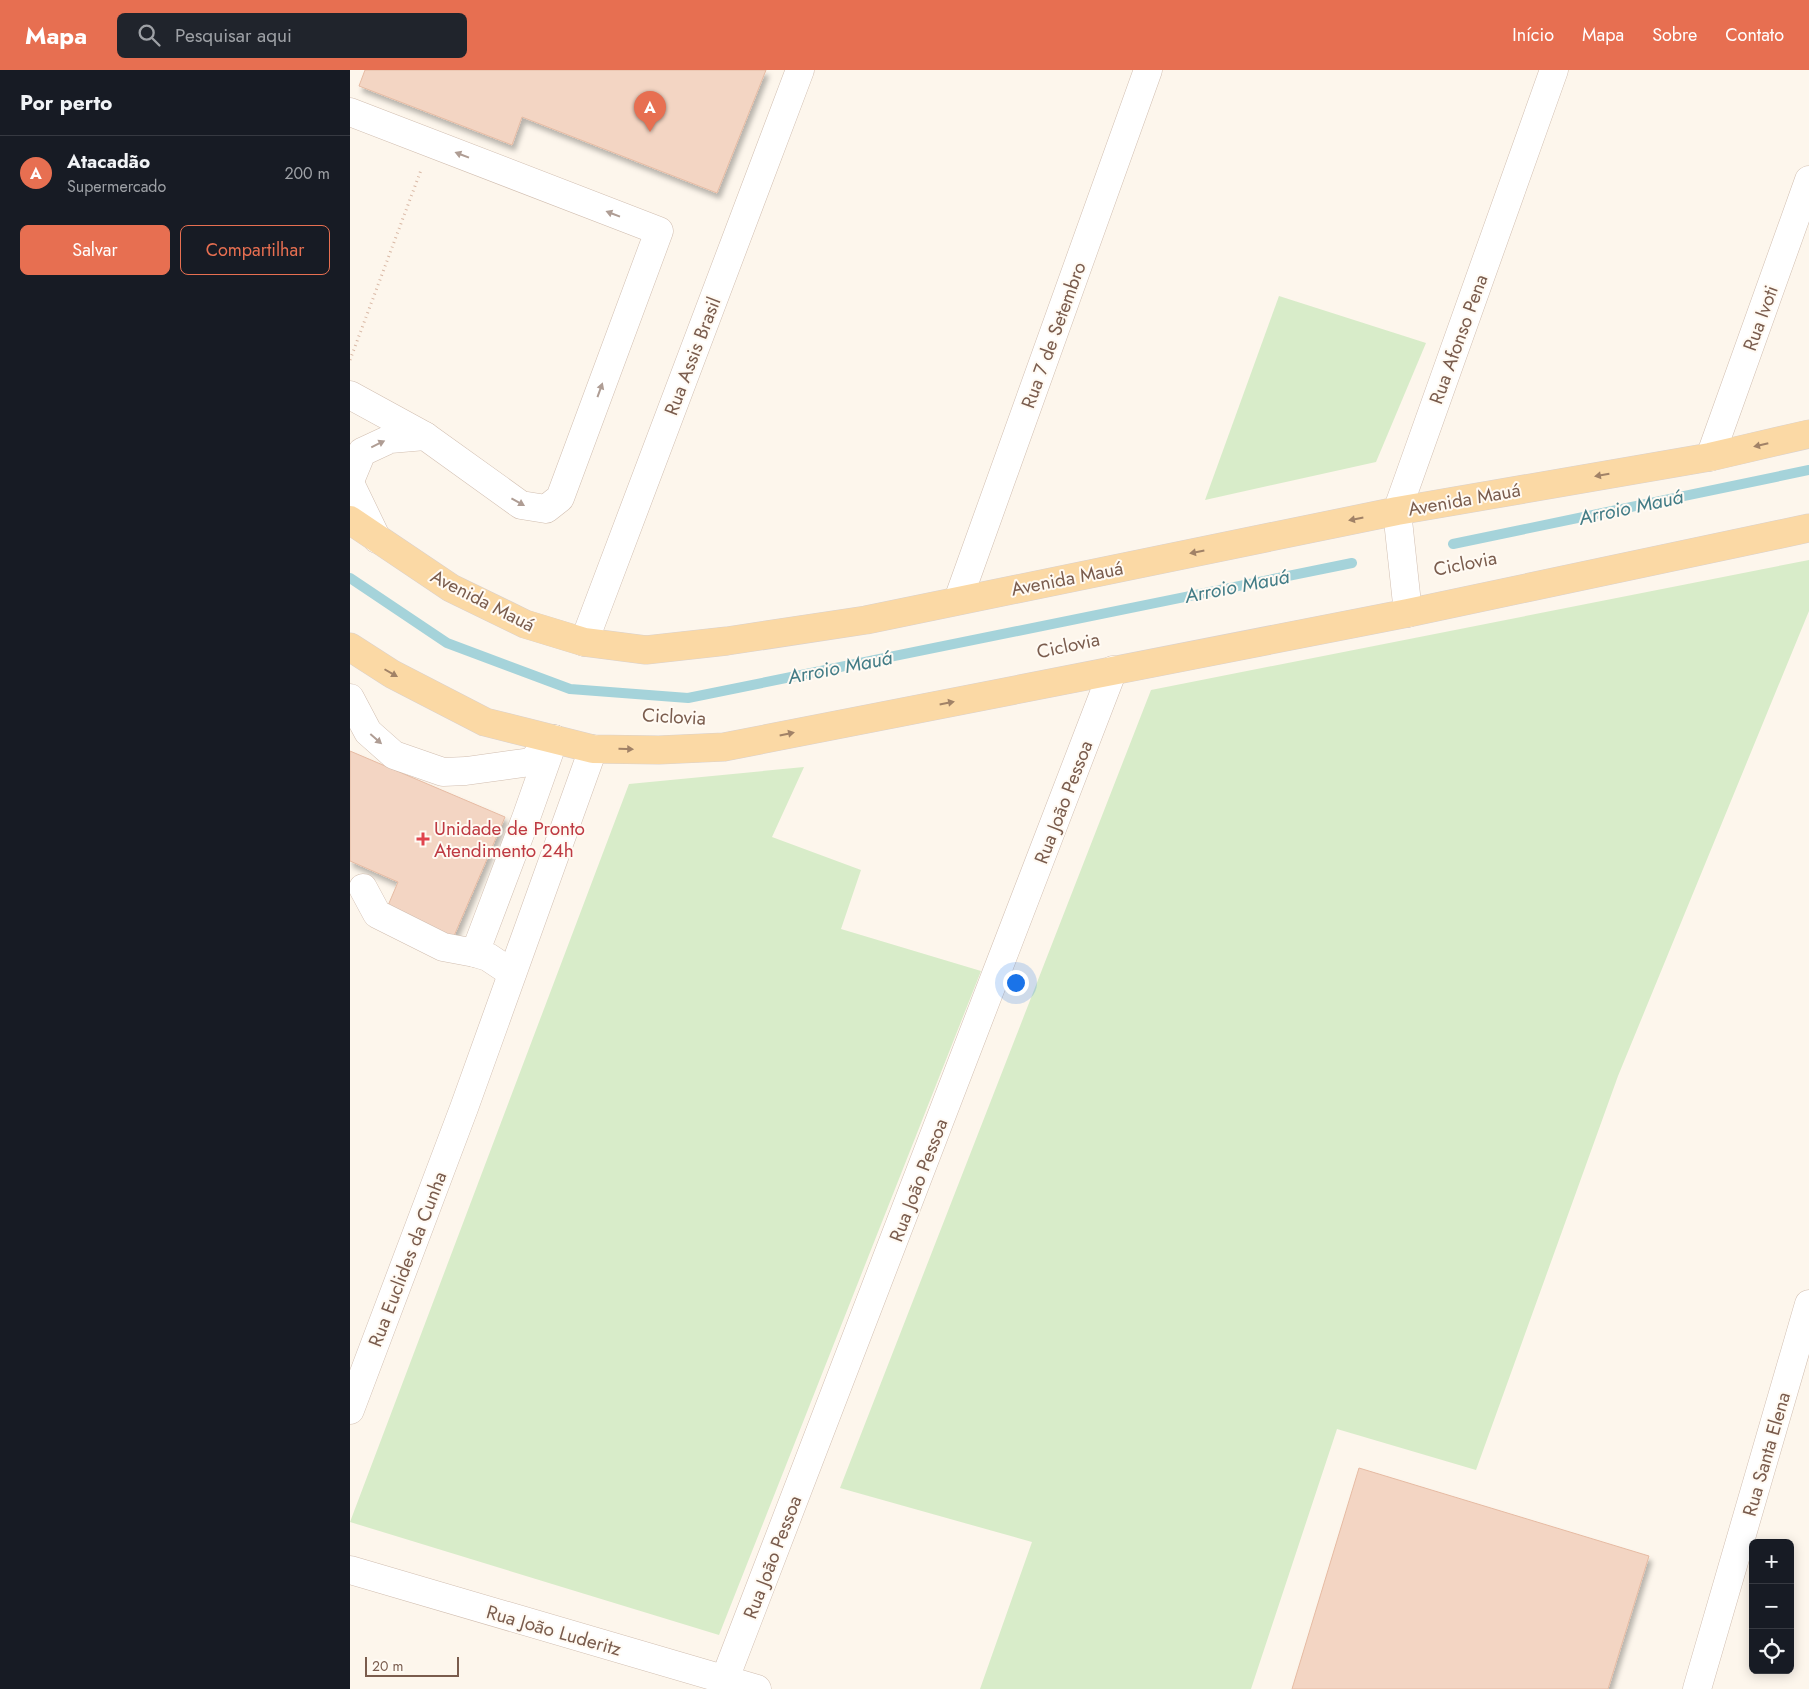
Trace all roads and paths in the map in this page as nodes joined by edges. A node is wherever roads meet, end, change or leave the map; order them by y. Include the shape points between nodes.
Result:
1 (800, 70) edge
2 (1147, 70) edge
3 (1554, 70) edge
4 (350, 112) edge
5 (431, 143) junction
6 (1809, 180) edge
7 (350, 360) edge
8 (350, 395) edge
9 (1809, 434) edge
10 (425, 436) junction
11 (1710, 456) junction
12 (350, 482) edge
13 (1397, 511) junction
14 (350, 520) edge
15 (1809, 528) edge
16 (378, 539) junction
17 (958, 600) junction
18 (1408, 613) junction
19 (584, 642) junction
20 (350, 647) edge
21 (1113, 670) junction
22 (350, 698) edge
23 (554, 739) junction
24 (592, 748) junction
25 (363, 888) dead end
26 (475, 953) junction
27 (512, 973) junction
28 (1809, 1304) edge
29 (350, 1410) edge
30 (350, 1570) edge
31 (723, 1684) edge
32 (757, 1689) edge
33 (1697, 1689) edge

1 - 19 street, Rua Assis Brasil
2 - 17 street, Rua 7 de Setembro
3 - 13 street, Rua Afonso Pena
4 - 5 street
5 - 7 path
10 -> 5 street via 521,505 546,509 560,498 659,231
6 - 11 street, Rua Ivoti
8 - 10 street
9 -> 11 main road, Avenida Mauá
12 -> 10 street via 362,452 390,439
11 -> 13 main road, Avenida Mauá
12 - 16 street
13 -> 17 main road, Avenida Mauá
13 - 18 street, Rua Afonso Pena
14 - 16 main road, Avenida Mauá
15 - 18 main road
16 - 19 main road, Avenida Mauá via 451,588 525,624
17 - 19 main road, Avenida Mauá via 866,620 718,642 646,650
18 - 21 main road
20 -> 23 main road via 392,674 485,722
24 -> 21 main road via 659,750 724,747
21 - 31 street, Rua João Pessoa
22 -> 23 street via 368,732 394,755 443,772 531,762
23 - 24 main road
23 - 26 street
24 - 27 street, Rua Euclides da Cunha
25 - 26 street via 377,914 443,947
26 - 27 street via 488,957
27 - 29 street, Rua Euclides da Cunha
28 - 33 street, Rua Santa Elena
30 - 31 street, Rua João Luderitz
31 - 32 street, Rua João Luderitz

